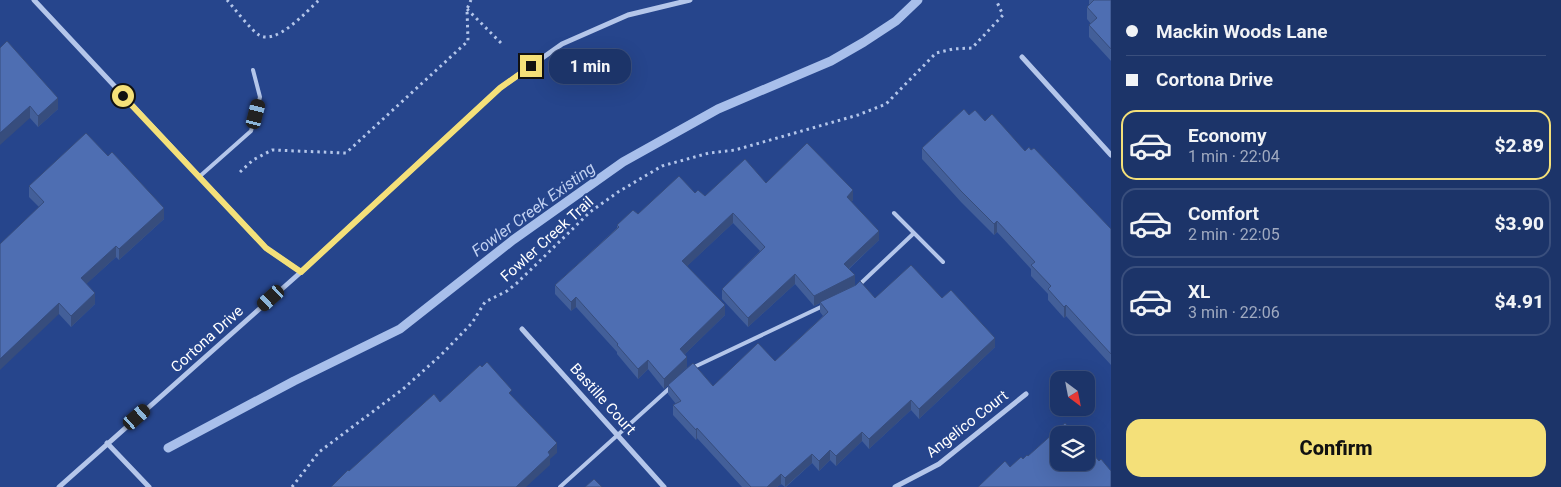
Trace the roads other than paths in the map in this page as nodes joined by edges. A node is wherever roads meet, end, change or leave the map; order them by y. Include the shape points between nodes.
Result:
1 (34, 0) edge
2 (690, 0) edge
3 (1022, 57) dead end
4 (253, 70) dead end
5 (1111, 155) edge
6 (199, 177) junction
7 (894, 212) dead end
8 (914, 233) junction
9 (943, 262) dead end
10 (301, 272) junction
11 (854, 291) edge
12 (828, 303) edge
13 (522, 329) dead end
14 (691, 369) edge
15 (677, 381) edge
16 (1026, 394) dead end
17 (618, 435) junction
18 (107, 444) junction
19 (59, 487) edge
20 (149, 487) edge
21 (560, 487) edge
22 (664, 487) edge
23 (895, 487) edge

1 - 6 street
2 - 10 street, Cortona Drive via 628,15 554,49 500,88
3 - 5 street
4 - 6 lane via 260,97 251,131
6 - 10 street via 266,248
7 - 8 lane
8 - 9 lane
8 - 11 lane
10 - 18 street, Cortona Drive
12 - 14 lane
13 - 17 street, Bastille Court
15 - 17 lane
16 - 23 street, Angelico Court via 939,464
17 - 21 lane
17 - 22 street, Bastille Court
18 - 19 street, Cortona Drive
18 - 20 street

